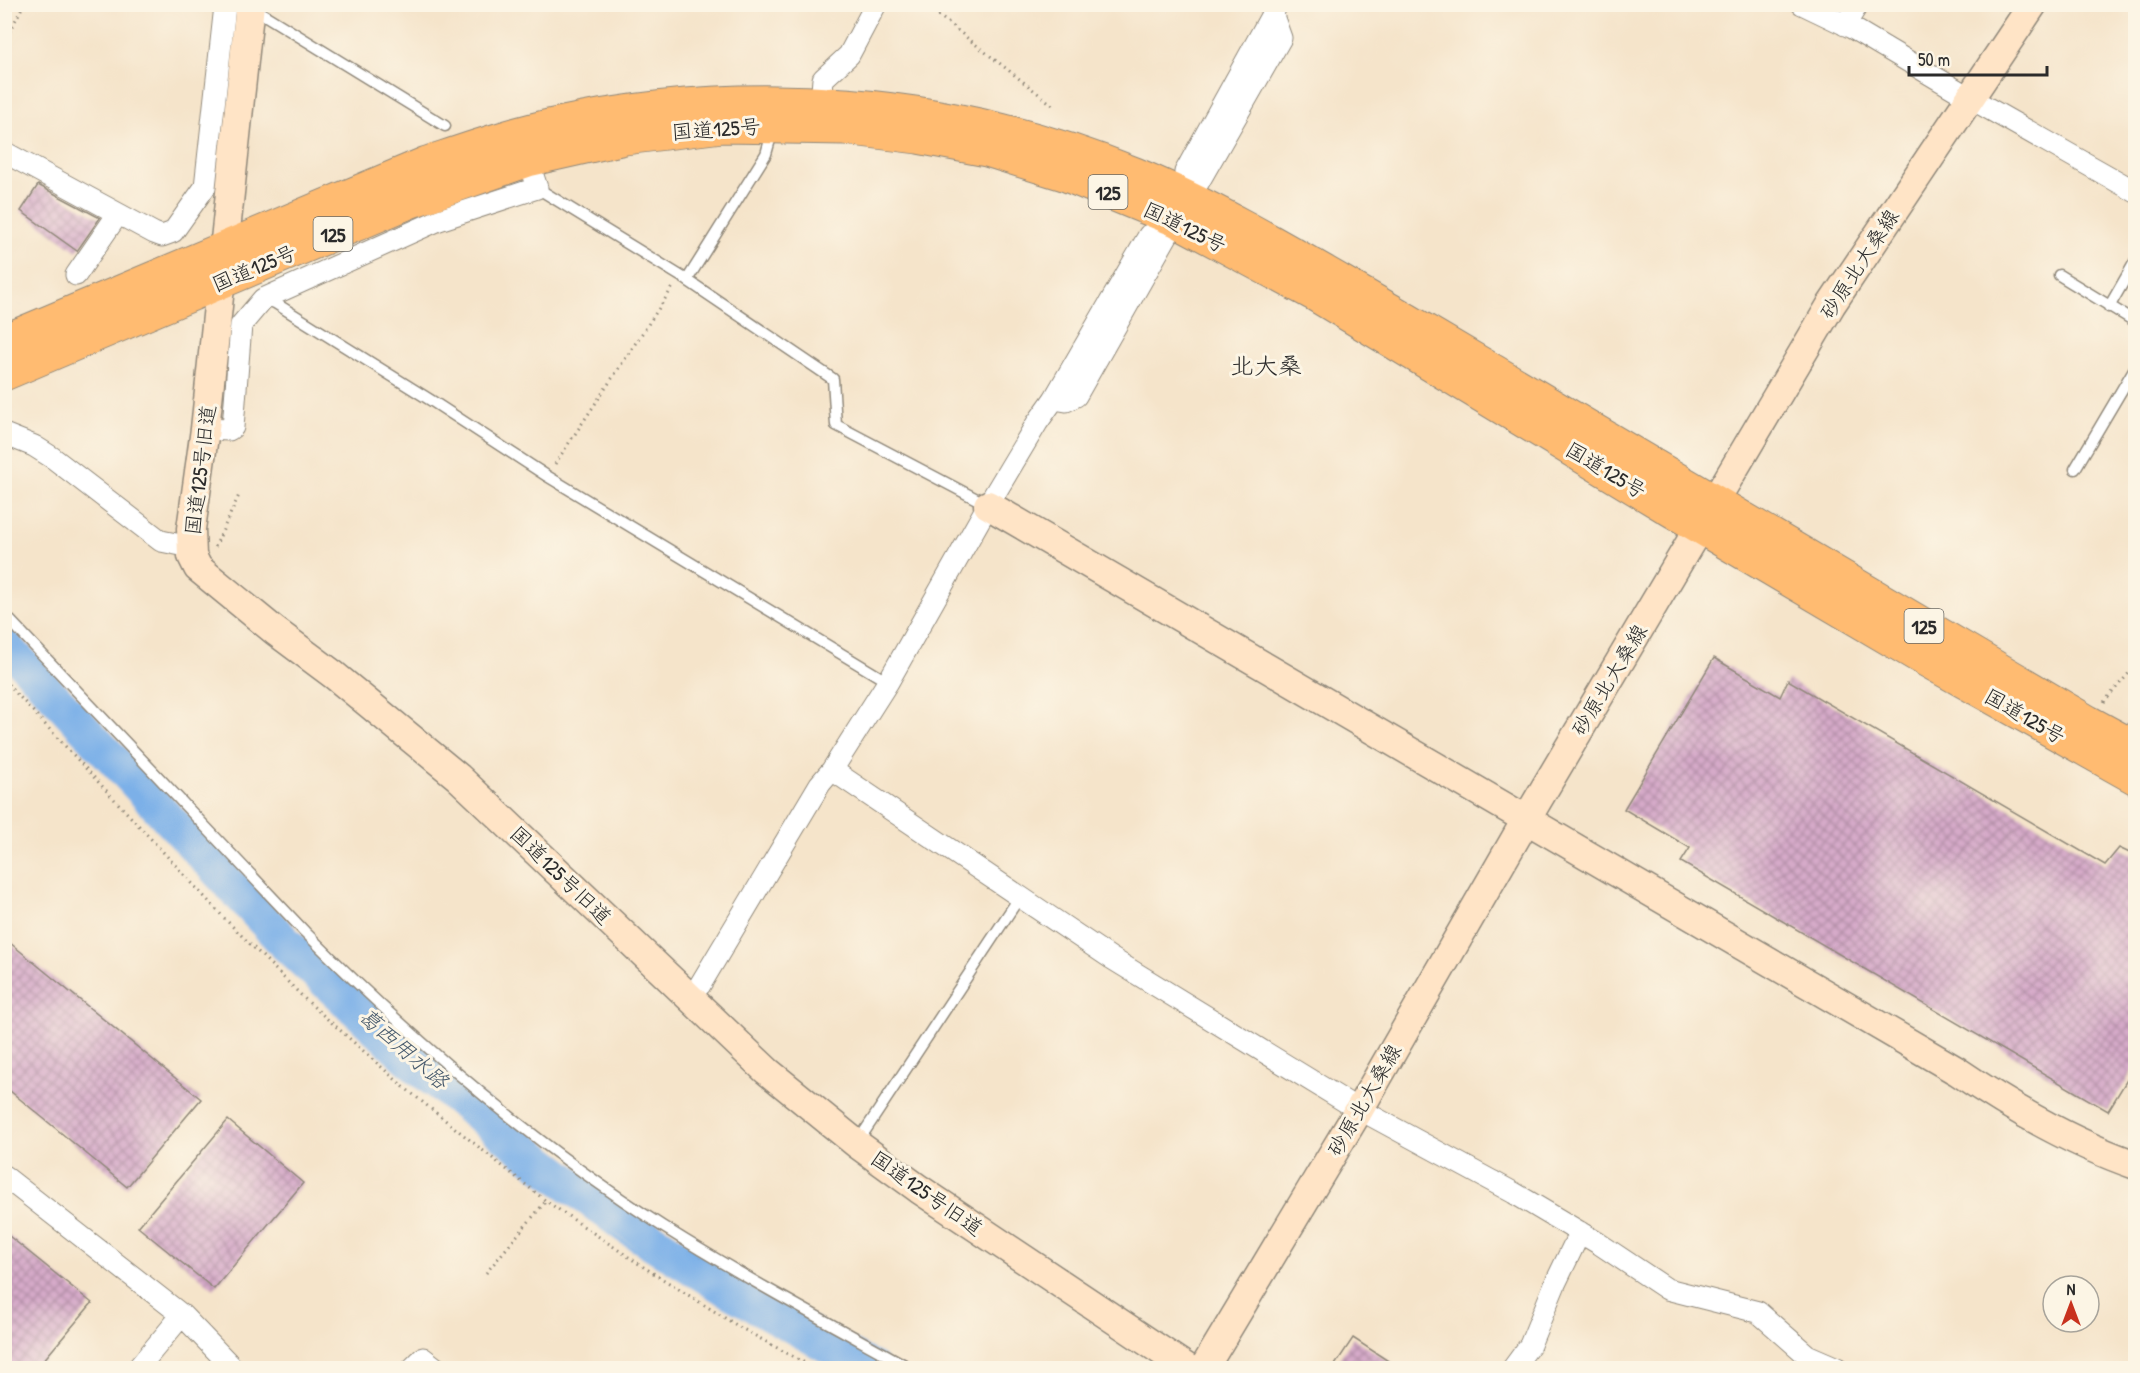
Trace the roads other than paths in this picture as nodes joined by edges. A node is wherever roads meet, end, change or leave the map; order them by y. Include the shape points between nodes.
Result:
1 (876, 4) edge
2 (1802, 4) edge
3 (1857, 4) edge
4 (2033, 4) edge
5 (244, 5) edge
6 (1275, 9) edge
7 (1845, 25) junction
8 (1970, 98) junction
9 (824, 104) junction
10 (446, 126) dead end
11 (768, 126) junction
12 (4, 152) edge
13 (532, 174) junction
14 (2136, 192) edge
15 (1175, 206) junction
16 (118, 214) junction
17 (225, 247) junction
18 (2136, 260) edge
19 (76, 275) dead end
20 (2059, 275) dead end
21 (684, 278) junction
22 (221, 283) junction
23 (263, 299) junction
24 (2109, 307) junction
25 (2136, 322) edge
26 (4, 342) edge
27 (2136, 366) edge
28 (4, 374) edge
29 (1054, 399) junction
30 (205, 429) junction
31 (4, 434) edge
32 (2075, 468) dead end
33 (988, 505) junction
34 (1707, 514) junction
35 (201, 552) junction
36 (4, 614) edge
37 (888, 682) junction
38 (2136, 748) edge
39 (832, 770) junction
40 (2136, 778) edge
41 (1526, 820) junction
42 (1019, 898) junction
43 (689, 997) junction
44 (1359, 1110) junction
45 (857, 1144) junction
46 (2136, 1165) edge
47 (4, 1176) edge
48 (1580, 1232) junction
49 (182, 1315) junction
50 (1803, 1362) edge
51 (138, 1368) edge
52 (233, 1368) edge
53 (413, 1368) edge
54 (436, 1368) edge
55 (910, 1368) edge
56 (1187, 1368) edge
57 (1204, 1368) edge
58 (1513, 1368) edge
59 (1837, 1368) edge

1 - 9 street via 849,55 823,79
2 - 7 street
3 - 7 street
4 - 8 street, 砂原北大桑線
5 - 10 lane
5 - 16 street via 225,6 205,187 173,232 162,236
5 - 17 street, 国道125号旧道
6 - 15 street via 1281,38
7 - 8 street
8 - 14 street
8 - 34 street, 砂原北大桑線 via 1831,305
9 - 15 highway, 国道125号 / 125 via 919,112 993,127 1136,175
9 - 17 highway, 国道125号 / 125 via 744,102 678,106 554,125 427,163
11 - 13 highway, 国道125号 / 125 via 722,126 625,138
11 - 15 highway, 国道125号 / 125 via 844,128 987,150
11 - 21 lane via 766,154
12 - 16 street
13 - 21 lane
13 - 22 highway, 国道125号 / 125 via 409,202
13 - 23 street
15 - 29 street
15 - 29 street via 1076,396 1066,402
15 - 34 highway, 国道125号 / 125 via 1283,248 1392,311
16 - 19 street
17 - 22 street, 国道125号旧道
17 - 26 highway, 国道125号 / 125
18 - 24 lane
20 - 24 lane
21 - 33 lane via 833,379 836,425
22 - 28 highway, 国道125号 / 125
22 - 30 street, 国道125号旧道
23 - 30 street via 241,325 233,427
23 - 37 lane
24 - 25 lane
27 - 32 lane
29 - 33 street
30 - 35 street, 国道125号旧道
31 - 35 street via 53,458 161,541
33 - 37 street
33 - 41 street
34 - 38 highway, 国道125号 / 125
34 - 40 highway, 国道125号 / 125 via 1917,655
34 - 41 street, 砂原北大桑線
35 - 43 street, 国道125号旧道 via 192,556 205,575 458,777
36 - 55 lane via 305,932 430,1050 572,1163 661,1225 748,1279
37 - 39 street
39 - 42 street
39 - 43 street
41 - 44 street, 砂原北大桑線
41 - 46 street via 1958,1071 2007,1105
42 - 44 street
42 - 45 lane
43 - 45 street, 国道125号旧道 via 767,1071
44 - 48 street
44 - 57 street, 砂原北大桑線
45 - 56 street, 国道125号旧道
47 - 49 street
48 - 50 street via 1667,1289 1758,1312
48 - 58 street via 1530,1345
49 - 51 street
49 - 52 street
50 - 59 street
53 - 54 street via 423,1358

